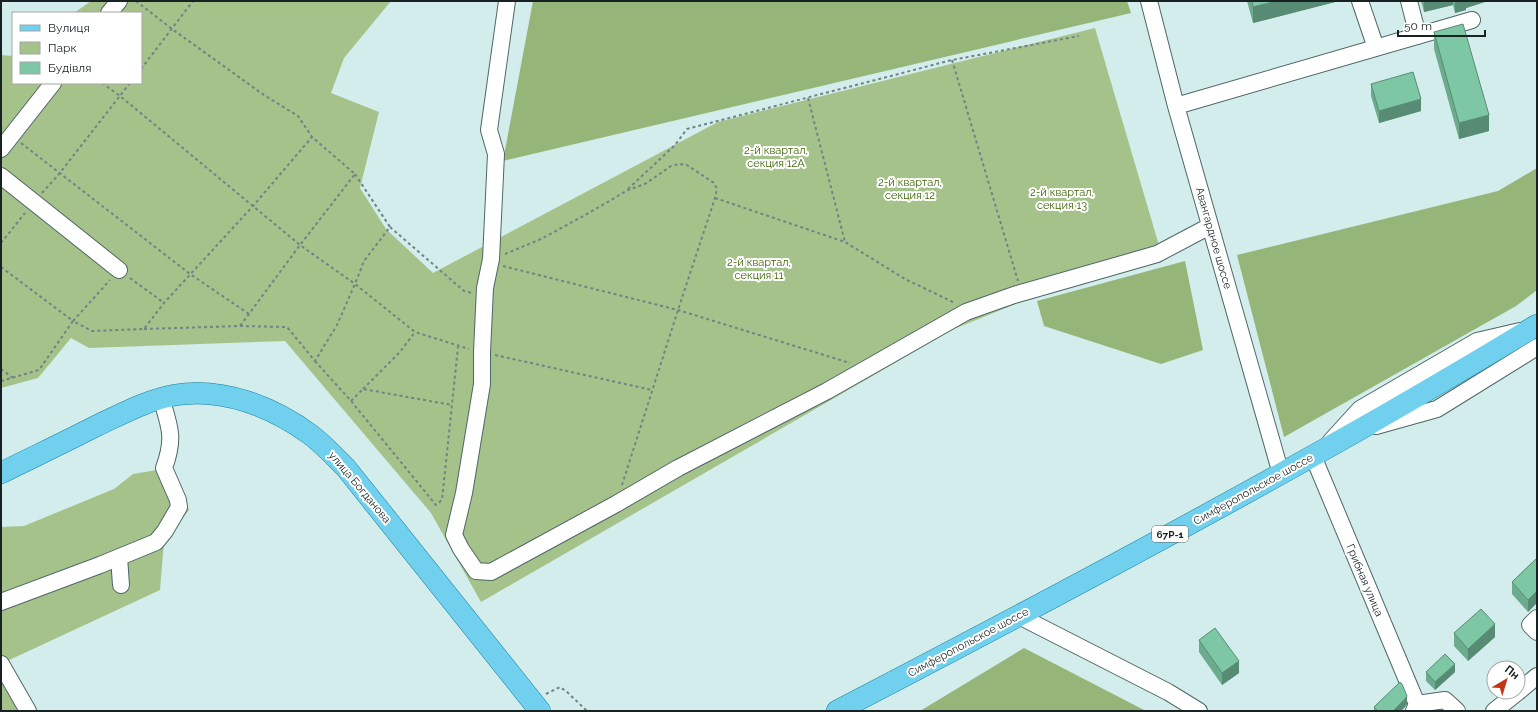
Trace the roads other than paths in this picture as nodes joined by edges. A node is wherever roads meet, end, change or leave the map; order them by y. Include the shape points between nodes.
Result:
1 (119, 1) edge
2 (507, 1) edge
3 (1149, 1) edge
4 (1360, 1) edge
5 (1409, 1) edge
6 (111, 12) edge
7 (1472, 20) dead end
8 (1418, 36) junction
9 (1376, 48) junction
10 (52, 84) edge
11 (1176, 106) junction
12 (1, 149) edge
13 (1, 176) edge
14 (1210, 226) junction
15 (119, 270) road end
16 (1535, 333) edge
17 (161, 398) junction
18 (1317, 454) junction
19 (1, 473) edge
20 (1281, 474) junction
21 (119, 557) junction
22 (121, 585) dead end
23 (1, 602) edge
24 (1019, 616) junction
25 (1537, 618) edge
26 (1537, 632) edge
27 (1, 666) edge
28 (1537, 676) edge
29 (1526, 685) edge
30 (1508, 700) edge
31 (1416, 707) edge
32 (28, 711) edge
33 (540, 711) edge
34 (837, 711) edge
35 (1200, 711) edge
36 (1457, 711) edge
37 (1494, 711) edge

1 - 6 street
2 - 14 street via 488,130 496,154 490,261 485,288 482,384 464,493 454,535 476,571 491,572 972,310 1014,295 1157,254
3 - 11 street, Авангардное шоссе
4 - 9 street
5 - 8 street
7 - 8 street
8 - 9 street
9 - 11 street
10 - 12 street
11 - 14 street, Авангардное шоссе
13 - 15 street
14 - 20 street, Авангардное шоссе
16 - 18 main road, Симферопольское шоссе / 67Р-1
16 - 18 street via 1477,341 1360,409
17 - 19 main road, улица Богданова via 130,410
17 - 21 street via 171,434 170,452 164,468 179,507 156,542
17 - 33 main road, улица Богданова via 191,393 227,396 269,410 312,435 372,498
18 - 20 main road, Симферопольское шоссе / 67Р-1
18 - 31 street, Грибная улица
20 - 24 main road, Симферопольское шоссе / 67Р-1
21 - 22 street
21 - 23 street
24 - 34 main road, Симферопольское шоссе / 67Р-1
24 - 35 street
25 - 26 street via 1530,625
27 - 32 street
28 - 29 street
30 - 37 street
31 - 36 street via 1445,700

